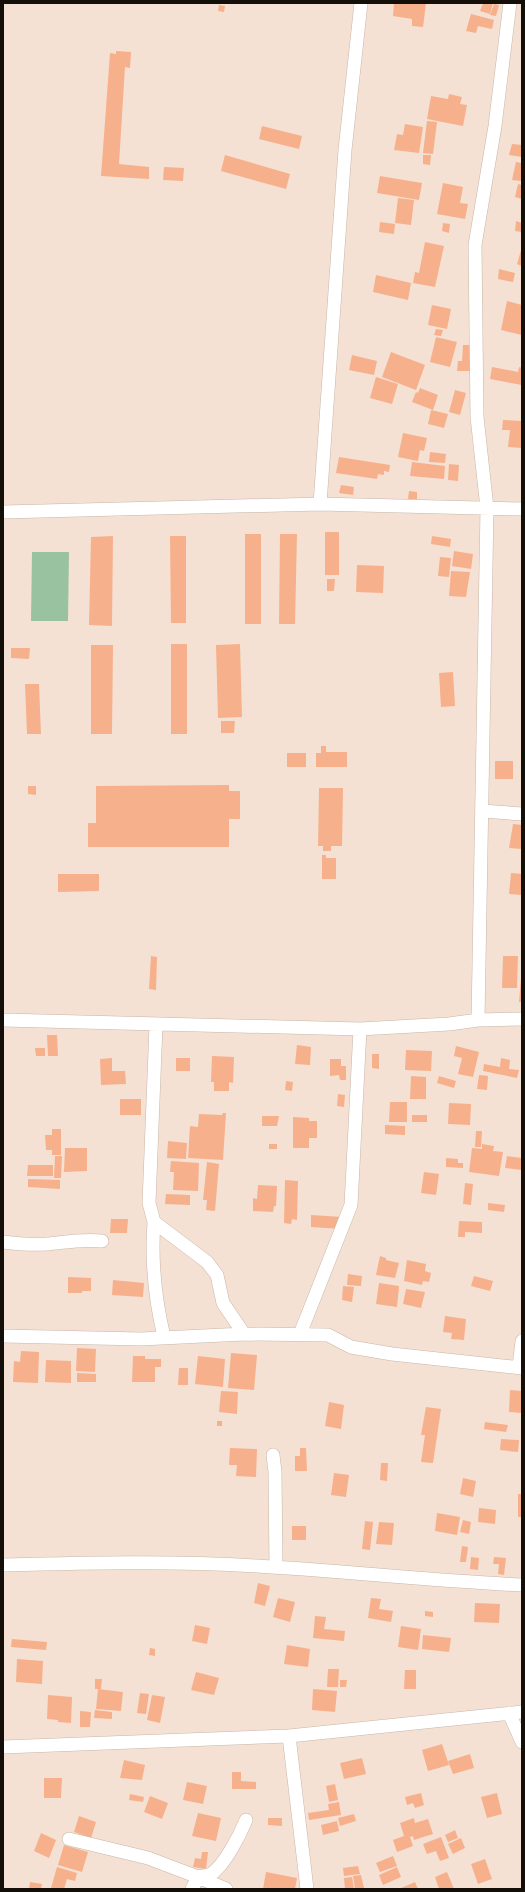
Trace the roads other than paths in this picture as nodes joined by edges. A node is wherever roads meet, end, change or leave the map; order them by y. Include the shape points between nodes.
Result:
1 (361, 3) edge
2 (510, 3) edge
3 (320, 504) junction
4 (487, 508) junction
5 (522, 510) edge
6 (3, 512) edge
7 (482, 811) junction
8 (522, 814) edge
9 (522, 1019) edge
10 (3, 1020) edge
11 (478, 1020) junction
12 (156, 1025) junction
13 (360, 1029) junction
14 (154, 1222) junction
15 (102, 1241) dead end
16 (3, 1242) edge
17 (244, 1334) junction
18 (300, 1334) junction
19 (3, 1336) edge
20 (164, 1336) junction
21 (522, 1341) edge
22 (520, 1367) edge
23 (273, 1455) dead end
24 (3, 1565) edge
25 (276, 1568) junction
26 (522, 1585) edge
27 (516, 1713) edge
28 (289, 1736) junction
29 (522, 1742) edge
30 (3, 1747) edge
31 (246, 1820) dead end
32 (69, 1839) dead end
33 (198, 1877) junction
34 (192, 1889) edge
35 (226, 1889) edge
36 (307, 1889) edge

1 - 3 street via 345,150
2 - 4 street via 495,126 475,246 477,417
3 - 4 street
3 - 6 street
4 - 5 street
4 - 7 street
7 - 8 street
7 - 11 street
9 - 11 street
10 - 12 street
11 - 13 street
12 - 13 street
12 - 14 street via 149,1203
13 - 18 street via 351,1205
14 - 17 street via 207,1262 217,1275 223,1303
14 - 20 street via 153,1255 158,1309
15 - 16 street via 71,1240 47,1244
17 - 18 street
17 - 20 street
18 - 22 street via 328,1335 351,1347 392,1354
19 - 20 street via 111,1339
21 - 22 street
23 - 25 street
24 - 25 street via 138,1561
25 - 26 street via 446,1582
27 - 28 street
27 - 29 street
28 - 30 street
28 - 36 street
31 - 33 street via 242,1832 220,1864 210,1874
32 - 33 street via 148,1858
33 - 34 street
33 - 35 street

